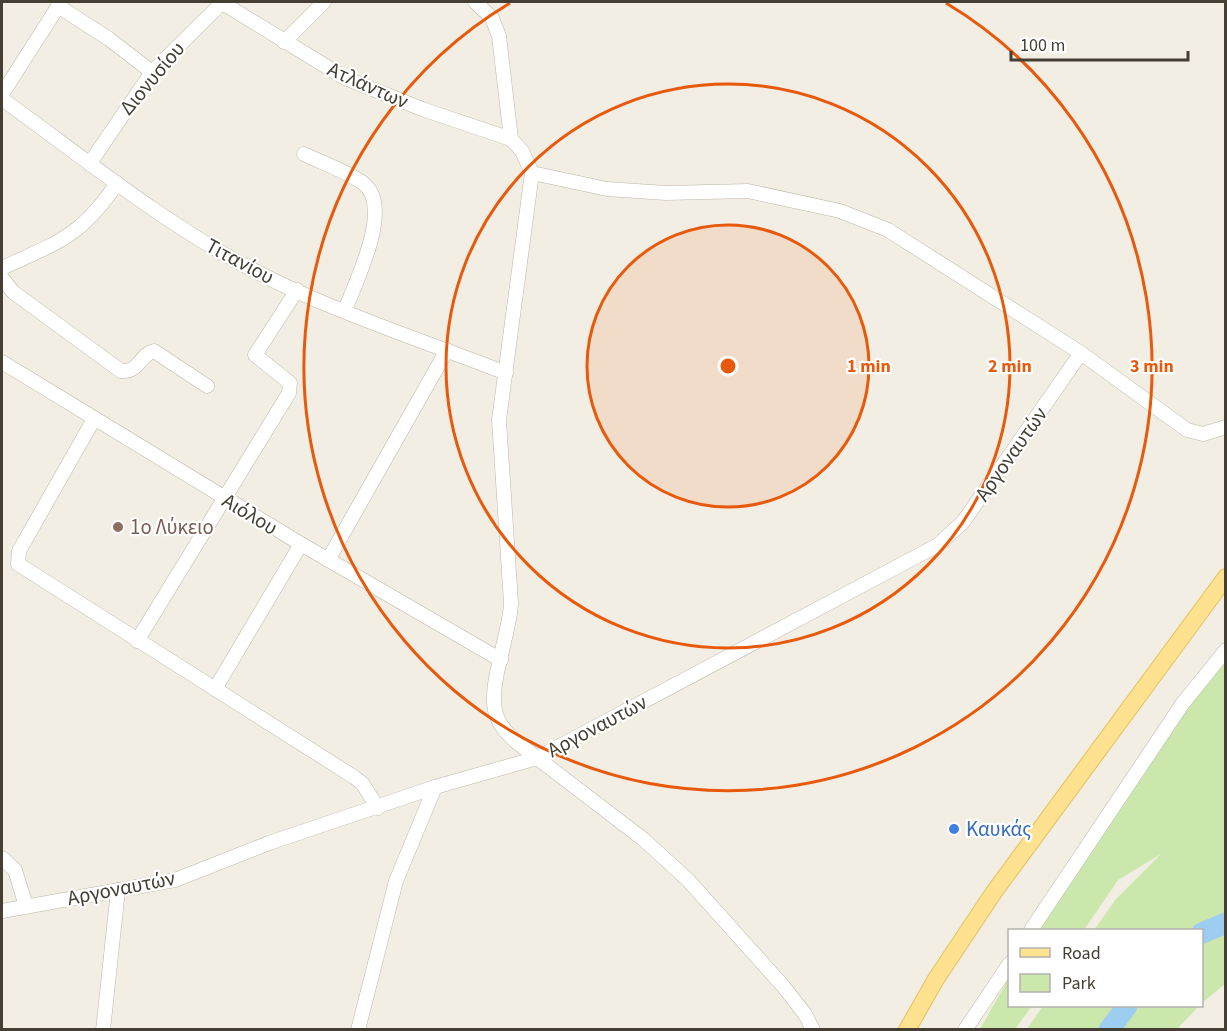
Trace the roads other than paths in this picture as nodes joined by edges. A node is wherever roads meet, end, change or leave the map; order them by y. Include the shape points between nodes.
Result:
1 (222, 2) edge
2 (324, 2) edge
3 (475, 2) edge
4 (59, 4) edge
5 (284, 42) junction
6 (152, 72) junction
7 (2, 93) edge
8 (2, 99) edge
9 (511, 139) junction
10 (304, 154) dead end
11 (90, 163) junction
12 (532, 173) junction
13 (117, 183) junction
14 (2, 268) edge
15 (2, 278) edge
16 (297, 290) junction
17 (345, 310) junction
18 (447, 350) junction
19 (1081, 353) junction
20 (2, 362) edge
21 (506, 373) junction
22 (207, 386) dead end
23 (94, 419) junction
24 (1226, 427) edge
25 (224, 498) junction
26 (301, 544) junction
27 (328, 560) junction
28 (1226, 577) edge
29 (137, 640) junction
30 (1226, 650) edge
31 (501, 660) junction
32 (215, 689) junction
33 (537, 758) junction
34 (435, 787) junction
35 (378, 808) junction
36 (2, 858) edge
37 (118, 890) junction
38 (27, 906) junction
39 (2, 911) edge
40 (1032, 929) edge
41 (1008, 966) edge
42 (103, 1029) edge
43 (358, 1029) edge
44 (813, 1029) edge
45 (907, 1029) edge
46 (965, 1029) edge

1 - 5 street, Ατλάντων
1 - 6 street, Διονυσίου
2 - 5 street
3 - 9 street via 492,18 499,36
4 - 6 street
4 - 7 street
5 - 9 street, Ατλάντων via 351,81
6 - 11 street, Διονυσίου
8 - 11 street, Τιτανίου
9 - 12 street, Ατλάντων via 522,151
10 - 17 street via 363,184 376,203 376,222
11 - 13 street, Τιτανίου
12 - 19 street via 619,190 748,192 857,216 888,230
12 - 21 street
13 - 14 street via 97,213 74,234
13 - 16 street, Τιτανίου via 156,214 253,270
15 - 22 street via 13,292 121,371 136,368 154,351
16 - 17 street, Τιτανίου
16 - 25 street via 255,355 290,383 291,390
17 - 18 street, Τιτανίου
18 - 21 street, Τιτανίου
18 - 27 street
19 - 24 street via 1190,432 1205,434
19 - 33 street, Αργοναυτών via 973,510 945,540
20 - 23 street, Αιόλου
21 - 31 street via 499,420 511,603 510,627
23 - 25 street, Αιόλου
23 - 29 street via 19,550 18,564
25 - 26 street, Αιόλου
25 - 29 street
26 - 27 street, Αιόλου
26 - 32 street
27 - 31 street, Αιόλου
28 - 45 main road via 994,892
29 - 32 street
30 - 40 street via 1183,702
31 - 33 street via 495,714 510,735
32 - 35 street via 354,777
33 - 34 street, Αργοναυτών
33 - 44 street via 643,839 688,880 783,986
34 - 35 street, Αργοναυτών
34 - 43 street via 396,881
35 - 37 street, Αργοναυτών via 269,843 175,880
36 - 38 street via 15,870
37 - 38 street, Αργοναυτών
37 - 42 street
38 - 39 street, Αργοναυτών
41 - 46 street

